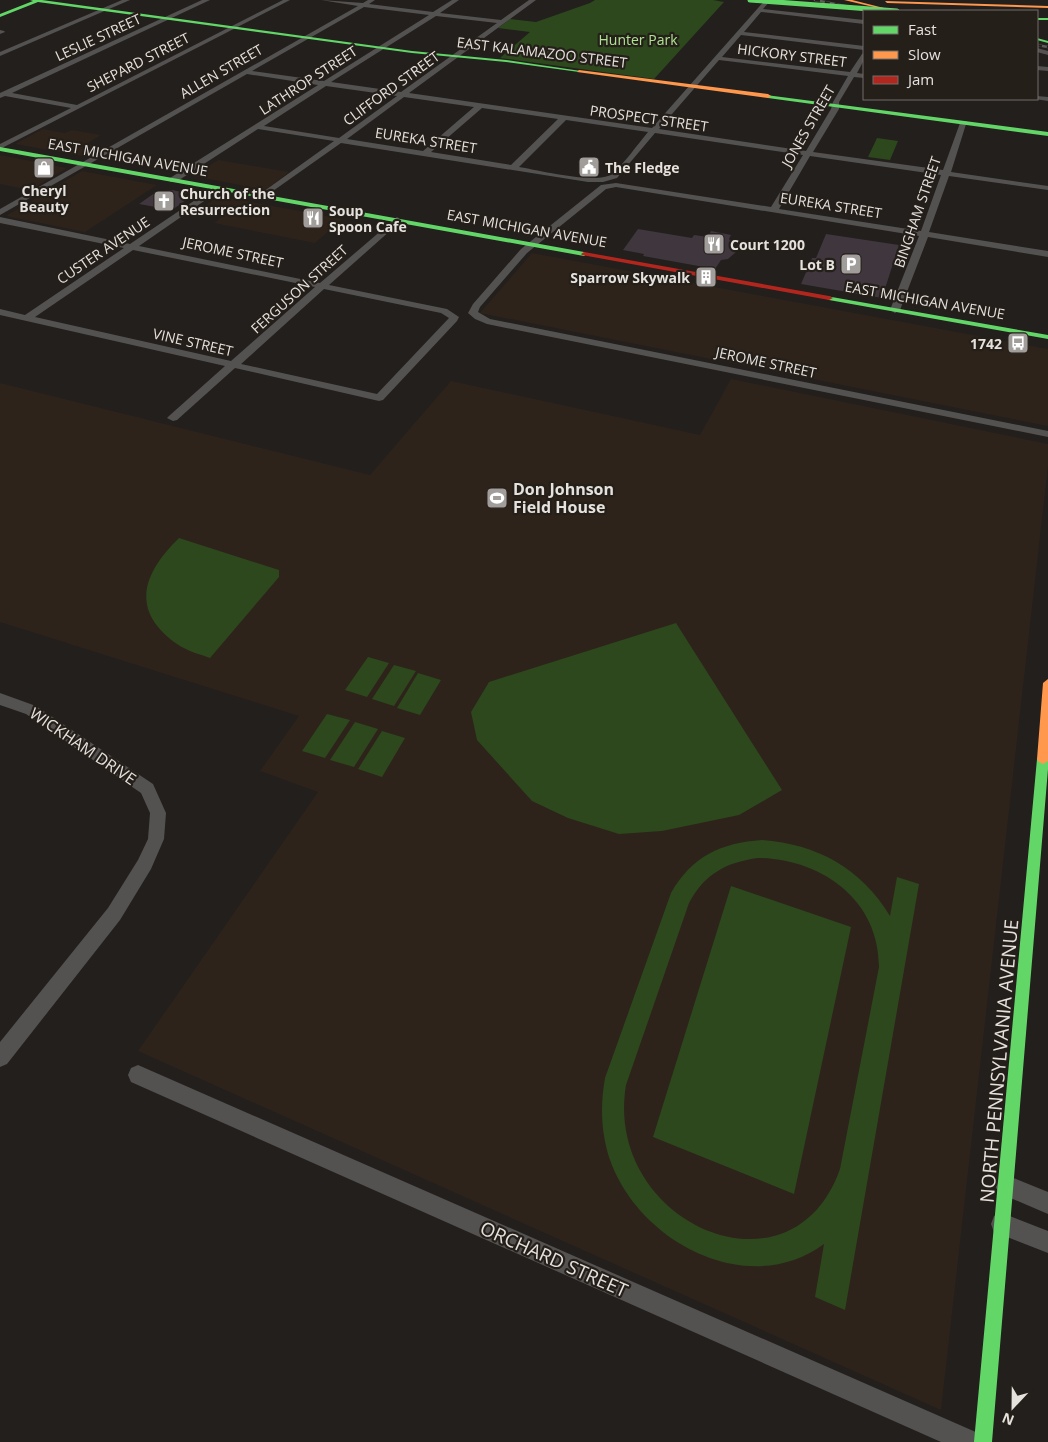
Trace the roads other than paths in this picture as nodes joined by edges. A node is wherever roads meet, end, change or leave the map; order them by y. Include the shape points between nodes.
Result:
1 (37, 0) edge
2 (127, 0) edge
3 (206, 0) edge
4 (287, 0) edge
5 (324, 0) edge
6 (372, 0) edge
7 (456, 0) edge
8 (533, 0) edge
9 (749, 0) edge
10 (768, 0) edge
11 (778, 0) edge
12 (844, 0) edge
13 (989, 0) edge
14 (886, 1) edge
15 (363, 5) junction
16 (1048, 7) edge
17 (104, 10) junction
18 (759, 10) junction
19 (884, 10) edge
20 (893, 10) edge
21 (967, 10) edge
22 (434, 14) junction
23 (0, 16) edge
24 (167, 18) junction
25 (502, 22) junction
26 (863, 22) edge
27 (234, 28) junction
28 (739, 33) junction
29 (305, 37) junction
30 (382, 48) junction
31 (863, 48) edge
32 (0, 54) edge
33 (455, 57) junction
34 (863, 57) edge
35 (718, 58) junction
36 (246, 72) junction
37 (853, 75) junction
38 (863, 76) edge
39 (326, 84) junction
40 (692, 86) junction
41 (2, 95) edge
42 (402, 95) junction
43 (480, 106) junction
44 (836, 106) junction
45 (78, 107) junction
46 (564, 118) junction
47 (964, 123) junction
48 (259, 127) junction
49 (653, 131) junction
50 (1048, 134) edge
51 (340, 140) junction
52 (0, 148) edge
53 (809, 153) junction
54 (424, 154) junction
55 (84, 164) junction
56 (513, 168) junction
57 (946, 173) junction
58 (173, 180) junction
59 (220, 188) junction
60 (1048, 188) edge
61 (263, 196) junction
62 (774, 210) junction
63 (0, 212) edge
64 (0, 220) edge
65 (397, 220) junction
66 (924, 234) junction
67 (532, 244) junction
68 (132, 247) junction
69 (1048, 254) edge
70 (323, 286) junction
71 (895, 310) junction
72 (0, 312) edge
73 (27, 318) junction
74 (1048, 337) edge
75 (233, 365) junction
76 (379, 398) joint
77 (173, 418) dead end
78 (1048, 434) edge
79 (1048, 683) edge
80 (0, 699) edge
81 (1046, 749) edge
82 (0, 1057) edge
83 (138, 1075) dead end
84 (1006, 1186) junction
85 (1048, 1202) edge
86 (1002, 1224) junction
87 (1048, 1242) edge
88 (970, 1442) edge
89 (983, 1442) edge

1 - 17 main road, EAST KALAMAZOO STREET
1 - 23 main road
2 - 17 street
3 - 24 street, LESLIE STREET
4 - 27 street, SHEPARD STREET
5 - 15 street
6 - 15 street, ALLEN STREET
7 - 22 street, LATHROP STREET
8 - 25 street, CLIFFORD STREET
9 - 19 main road, bridge
10 - 18 street, EUREKA STREET
11 - 21 main road, bridge
12 - 14 main road
12 - 20 main road
13 - 14 main road
14 - 16 main road
15 - 22 street
15 - 29 street, ALLEN STREET
17 - 24 main road, EAST KALAMAZOO STREET
17 - 32 street
18 - 26 street
18 - 28 street, EUREKA STREET
22 - 25 street
22 - 30 street, LATHROP STREET
24 - 27 main road, EAST KALAMAZOO STREET
24 - 41 street, LESLIE STREET
25 - 33 street, CLIFFORD STREET
27 - 29 main road, EAST KALAMAZOO STREET
27 - 45 street, SHEPARD STREET
28 - 31 street
28 - 35 street, EUREKA STREET
29 - 30 main road, EAST KALAMAZOO STREET
29 - 36 street, ALLEN STREET
30 - 33 main road, EAST KALAMAZOO STREET
30 - 39 street, LATHROP STREET
33 - 40 main road, EAST KALAMAZOO STREET
33 - 42 street, CLIFFORD STREET
34 - 37 street, JONES STREET
35 - 37 street, HICKORY STREET
35 - 40 street, EUREKA STREET
36 - 39 street, PROSPECT STREET
36 - 55 street, ALLEN STREET
37 - 38 street, HICKORY STREET
37 - 44 street, JONES STREET
39 - 42 street, PROSPECT STREET
39 - 48 street, LATHROP STREET
40 - 44 main road, EAST KALAMAZOO STREET
40 - 49 street, EUREKA STREET
41 - 45 street
42 - 43 street, PROSPECT STREET
42 - 51 street, CLIFFORD STREET
43 - 46 street, PROSPECT STREET
43 - 54 street
44 - 47 main road, EAST KALAMAZOO STREET
44 - 53 street, JONES STREET
45 - 52 street, SHEPARD STREET
46 - 49 street, PROSPECT STREET
46 - 56 street
47 - 50 main road, EAST KALAMAZOO STREET
47 - 57 street, BINGHAM STREET
48 - 51 street, EUREKA STREET
48 - 58 street, LATHROP STREET
49 - 53 street, PROSPECT STREET
49 - 56 street, EUREKA STREET via 614,176 603,180
51 - 54 street, EUREKA STREET
51 - 61 street, CLIFFORD STREET
52 - 55 main road, EAST MICHIGAN AVENUE
53 - 57 street, PROSPECT STREET
53 - 62 street, JONES STREET
54 - 56 street, EUREKA STREET
55 - 58 main road, EAST MICHIGAN AVENUE
55 - 63 street, ALLEN STREET
57 - 60 street, PROSPECT STREET
57 - 66 street, BINGHAM STREET
58 - 59 main road, EAST MICHIGAN AVENUE
59 - 61 main road, EAST MICHIGAN AVENUE
59 - 68 street, CUSTER AVENUE
61 - 65 main road, EAST MICHIGAN AVENUE
62 - 66 street, EUREKA STREET
62 - 67 street, EUREKA STREET via 629,186 610,186 597,192
64 - 68 street, JEROME STREET
65 - 67 main road, EAST MICHIGAN AVENUE
65 - 70 street, FERGUSON STREET
66 - 69 street, EUREKA STREET
66 - 71 street, BINGHAM STREET
67 - 71 main road, EAST MICHIGAN AVENUE
67 - 78 street, JEROME STREET via 476,306 473,313 478,318
68 - 70 street, JEROME STREET
68 - 73 street, CUSTER AVENUE
70 - 75 street, FERGUSON STREET
70 - 76 street, JEROME STREET via 444,311 454,316
71 - 74 main road, EAST MICHIGAN AVENUE
72 - 73 street, VINE STREET
73 - 75 street, VINE STREET
75 - 76 street, VINE STREET
75 - 77 street, FERGUSON STREET
79 - 81 main road, NORTH PENNSYLVANIA AVENUE
80 - 82 street, WICKHAM DRIVE via 31,710 148,790 158,813 156,839 145,864 114,914
81 - 84 main road, NORTH PENNSYLVANIA AVENUE
83 - 88 street, ORCHARD STREET
84 - 85 street
84 - 86 main road, NORTH PENNSYLVANIA AVENUE
86 - 87 street
86 - 89 main road, NORTH PENNSYLVANIA AVENUE

